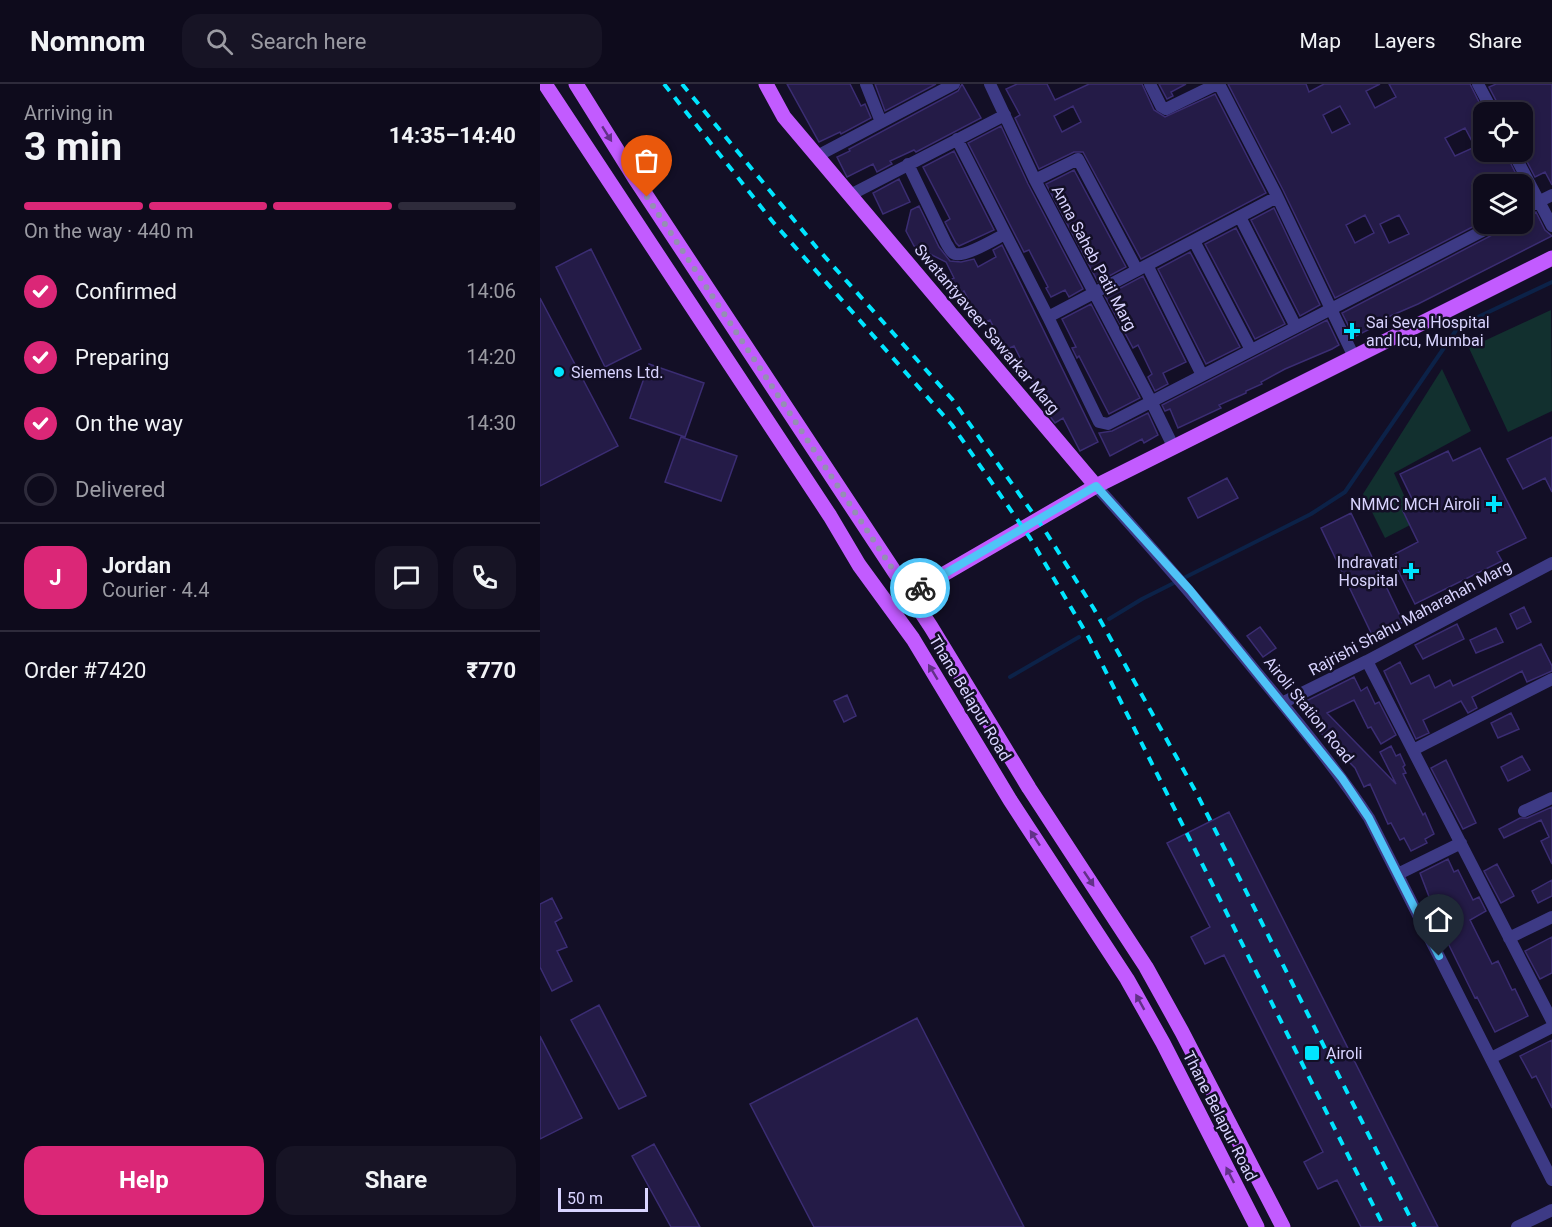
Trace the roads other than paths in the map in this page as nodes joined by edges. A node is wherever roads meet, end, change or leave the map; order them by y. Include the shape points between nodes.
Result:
1 (545, 84) edge
2 (576, 84) edge
3 (766, 84) edge
4 (866, 84) edge
5 (954, 84) edge
6 (990, 84) edge
7 (1150, 84) edge
8 (1218, 84) edge
9 (1483, 85) edge
10 (1489, 102) edge
11 (1005, 115) junction
12 (881, 122) junction
13 (957, 139) junction
14 (817, 156) junction
15 (1518, 162) edge
16 (908, 164) junction
17 (1035, 180) junction
18 (850, 195) junction
19 (1552, 195) edge
20 (1277, 197) junction
21 (1539, 201) junction
22 (1533, 204) edge
23 (1240, 217) junction
24 (1552, 226) edge
25 (1005, 234) junction
26 (1476, 234) edge
27 (1194, 241) junction
28 (1552, 258) edge
29 (1142, 268) junction
30 (1094, 294) junction
31 (1331, 308) junction
32 (1048, 317) junction
33 (1296, 327) junction
34 (1251, 350) junction
35 (1354, 357) junction
36 (1202, 375) junction
37 (1151, 401) junction
38 (1173, 446) junction
39 (1096, 486) junction
40 (1552, 562) edge
41 (1190, 590) joint
42 (909, 594) junction
43 (890, 605) junction
44 (1367, 661) junction
45 (1552, 680) edge
46 (1282, 703) junction
47 (1413, 750) junction
48 (1552, 798) edge
49 (1524, 812) dead end
50 (1461, 843) junction
51 (1398, 874) junction
52 (1552, 917) edge
53 (1509, 938) junction
54 (1552, 1021) edge
55 (1552, 1027) edge
56 (1491, 1058) junction
57 (1552, 1180) edge
58 (1552, 1210) edge
59 (1257, 1227) edge
60 (1283, 1227) edge
61 (1517, 1227) edge

1 - 43 main road, Thane Belapur Road
2 -> 42 main road, Thane Belapur Road
3 - 14 main road, Swatantyaveer Sawarkar Marg via 784,117
4 - 12 street
5 - 12 street
6 - 11 street, Anna Saheb Patil Marg
7 - 8 street via 1166,109
8 - 20 street
9 - 10 street
11 - 13 street
11 - 17 street, Anna Saheb Patil Marg
12 - 14 street
13 - 16 street
13 - 25 street
14 - 18 main road, Swatantyaveer Sawarkar Marg
15 - 21 street
16 - 18 street
16 - 25 street via 952,252 965,253
17 - 29 street via 1078,159
17 - 30 street, Anna Saheb Patil Marg
18 - 39 main road, Swatantyaveer Sawarkar Marg
19 - 21 street
20 - 23 street
20 - 31 street
21 - 22 street
21 - 24 street
23 - 27 street
23 - 33 street
25 - 32 street
26 - 31 street
27 - 29 street
27 - 34 street
28 - 35 main road
29 - 30 street
29 - 36 street
30 - 32 street
30 - 37 street, Anna Saheb Patil Marg
31 - 33 street
31 - 35 street
32 - 37 street via 1099,422 1108,424
33 - 34 street
34 - 36 street
35 - 38 main road
36 - 37 street
37 - 38 street, Anna Saheb Patil Marg
38 - 39 main road
39 - 41 street, Swatantyaveer Sawarkar Marg
39 - 42 main road
40 - 44 street, Rajrishi Shahu Maharahah Marg
41 - 46 street, Airoli Station Road
42 - 43 main road
42 -> 60 main road, Thane Belapur Road via 1146,967
59 -> 43 main road, Thane Belapur Road via 1127,978 1010,800
44 - 46 street, Rajrishi Shahu Maharahah Marg
44 - 47 street
45 - 47 street
46 - 51 street, Airoli Station Road via 1342,778 1369,818
47 - 50 street
48 - 49 street
50 - 51 street
50 - 53 street
51 - 56 street, Airoli Station Road
52 - 53 street
53 - 54 street
55 - 56 street
56 - 57 street, Airoli Station Road
58 - 61 street

